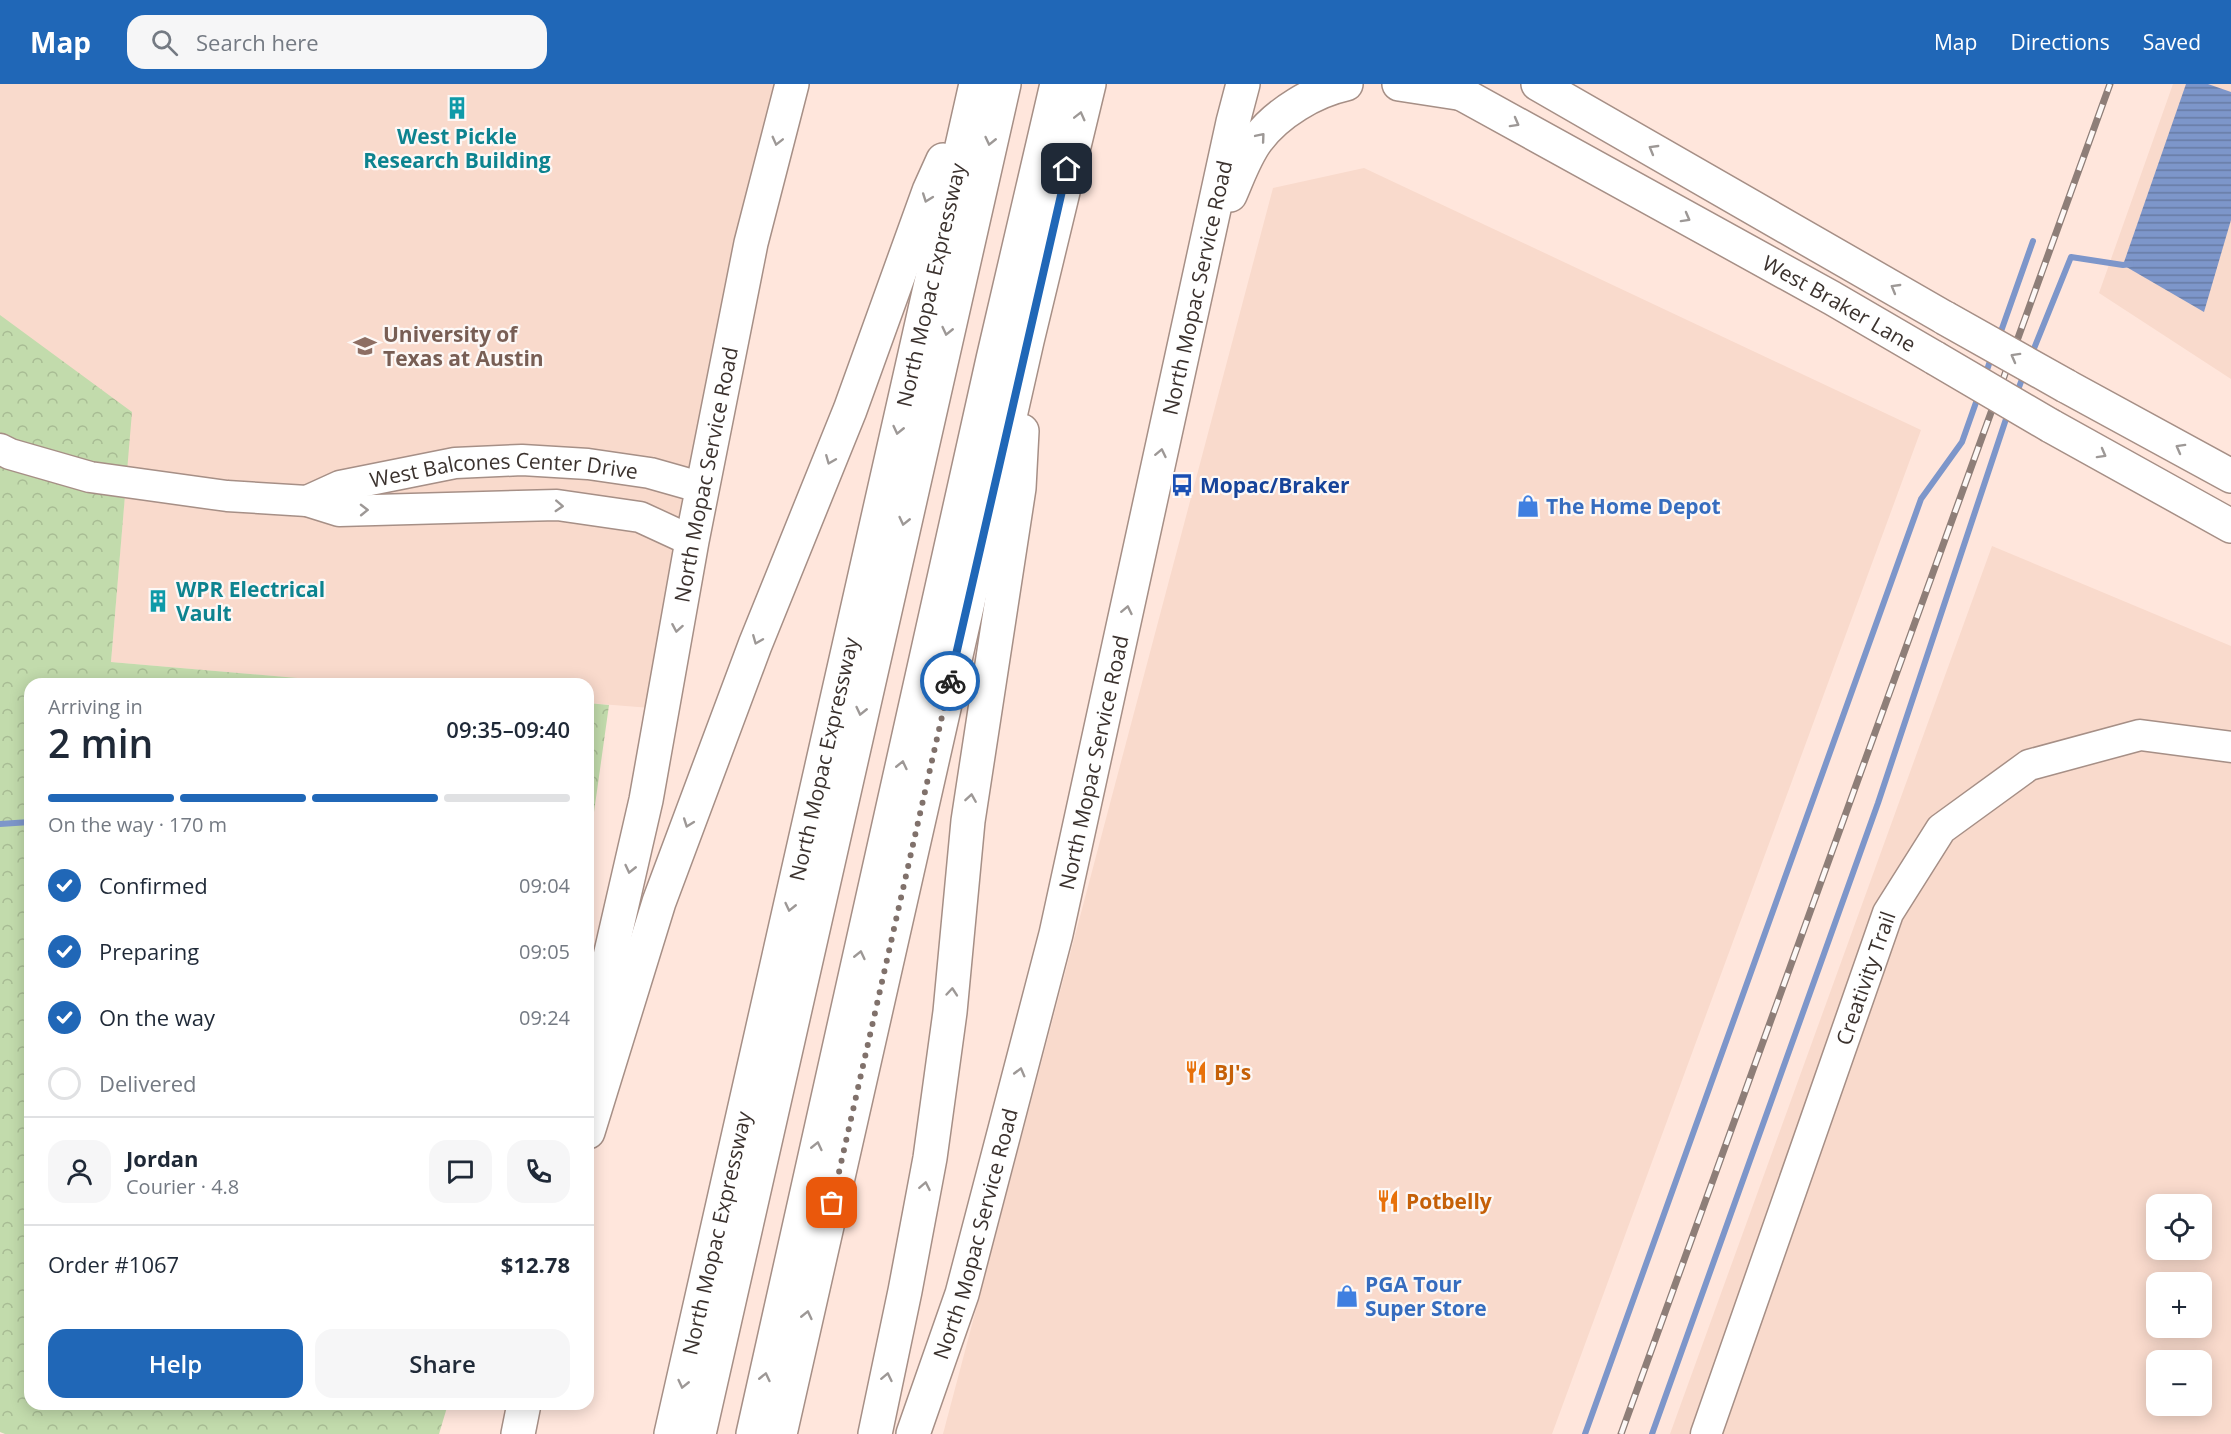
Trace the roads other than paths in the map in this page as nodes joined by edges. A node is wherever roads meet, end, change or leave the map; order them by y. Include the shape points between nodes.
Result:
1 (792, 84) edge
2 (1057, 84) edge
3 (1089, 84) edge
4 (1243, 84) edge
5 (1346, 84) edge
6 (1399, 84) edge
7 (1538, 84) edge
8 (985, 85) edge
9 (1454, 89) edge
10 (1207, 246) junction
11 (1027, 341) junction
12 (0, 449) edge
13 (455, 463) junction
14 (2231, 476) edge
15 (703, 488) junction
16 (307, 501) junction
17 (453, 508) junction
18 (2231, 526) edge
19 (692, 541) junction
20 (2231, 747) edge
21 (594, 1045) edge
22 (594, 1113) edge
23 (523, 1410) edge
24 (518, 1434) edge
25 (671, 1434) edge
26 (699, 1434) edge
27 (753, 1434) edge
28 (780, 1434) edge
29 (875, 1434) edge
30 (913, 1434) edge
31 (1706, 1434) edge

1 -> 15 main road, North Mopac Service Road via 751,243
27 -> 2 main road
11 -> 3 main road
4 - 10 main road, North Mopac Service Road
10 -> 5 main road via 1257,140 1283,113
6 - 9 main road
14 -> 7 main road, West Braker Lane, bridge via 1945,318
8 -> 22 main road via 929,191 850,410 754,645 659,902
8 -> 25 main road, North Mopac Expressway
8 -> 26 main road
9 -> 18 main road, West Braker Lane, bridge via 1832,298
30 -> 10 main road, North Mopac Service Road via 962,1294 1056,934
28 -> 11 main road
29 -> 11 main road via 930,1158 950,1012 968,821 1019,488
12 - 16 street, West Balcones Center Drive via 90,477 227,496
13 - 15 street, West Balcones Center Drive via 522,460 588,464 650,473
13 - 16 street, West Balcones Center Drive via 340,486
13 - 17 street via 446,474
15 - 19 main road, North Mopac Service Road
16 -> 17 street, West Balcones Center Drive via 339,511
17 -> 19 street, West Balcones Center Drive via 557,505 608,511 640,516
19 -> 21 main road, North Mopac Service Road via 646,800
20 - 31 street, Creativity Trail via 2140,735 2029,765 1941,829 1888,913
23 - 24 main road

